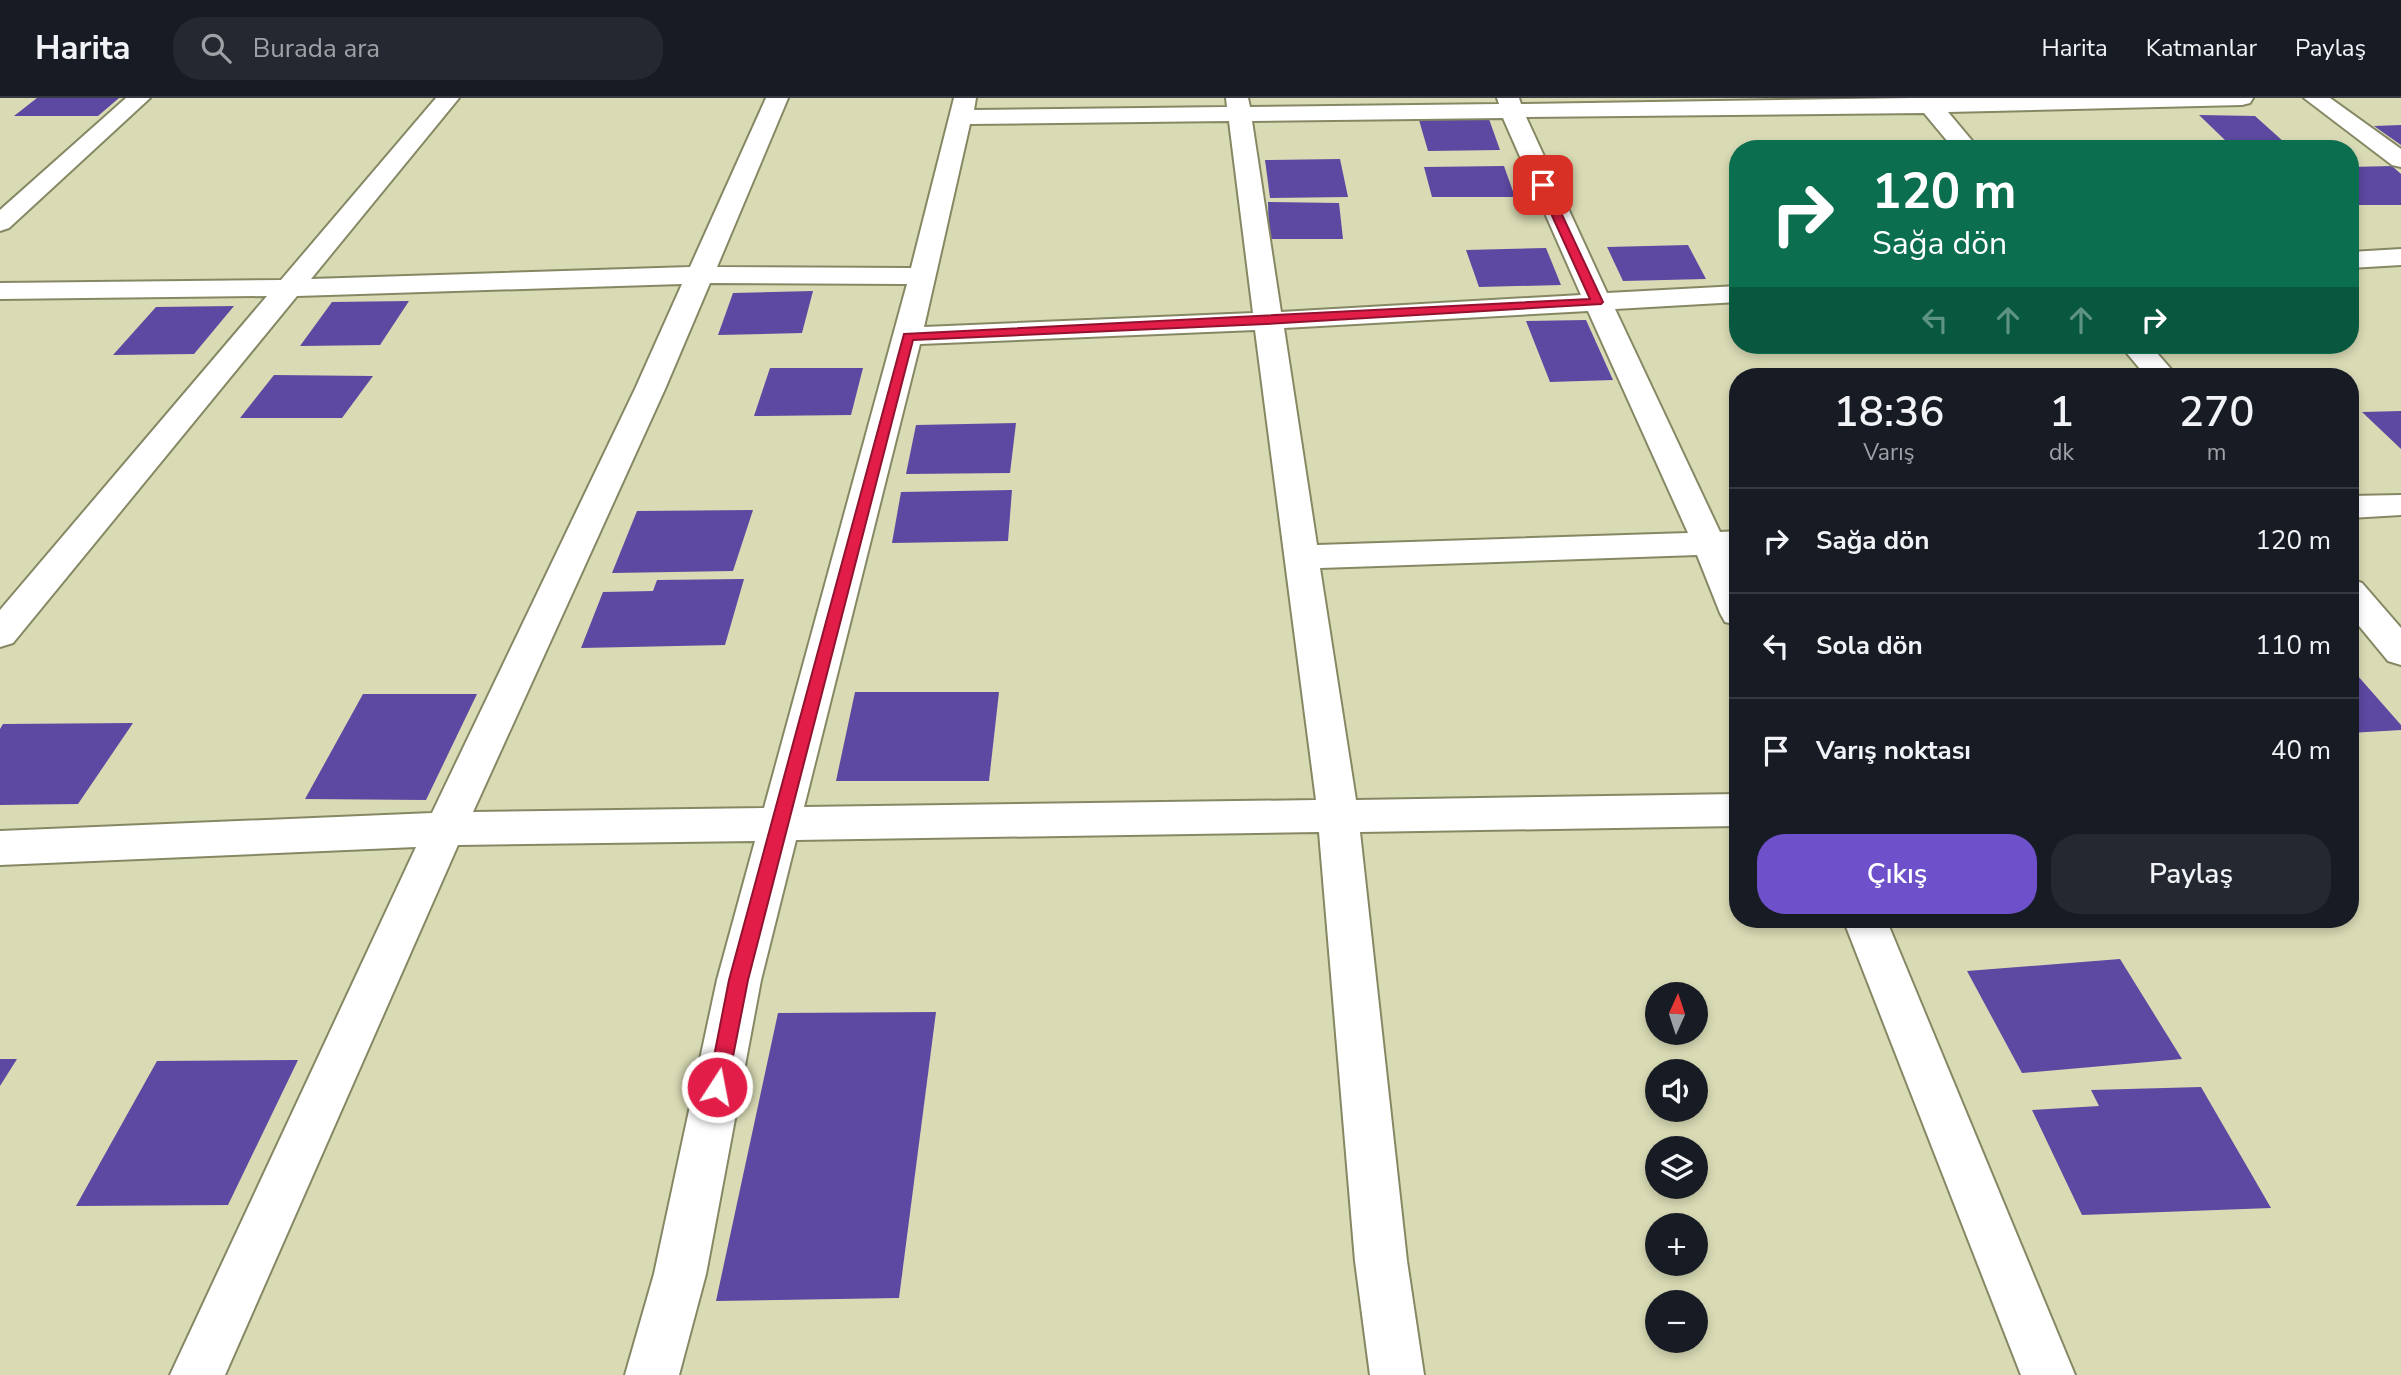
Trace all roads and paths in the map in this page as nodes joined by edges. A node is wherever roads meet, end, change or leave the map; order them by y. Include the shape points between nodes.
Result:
1 (139, 98) edge
2 (448, 98) edge
3 (777, 98) edge
4 (2242, 98) edge
5 (2315, 98) edge
6 (1928, 102) edge
7 (1509, 104) edge
8 (1238, 105) edge
9 (963, 107) edge
10 (1960, 140) edge
11 (2401, 160) edge
12 (0, 223) edge
13 (2401, 257) edge
14 (2359, 259) edge
15 (699, 275) junction
16 (923, 276) junction
17 (290, 288) junction
18 (0, 291) edge
19 (1729, 295) edge
20 (1597, 302) junction
21 (1266, 321) junction
22 (908, 336) junction
23 (2142, 354) edge
24 (2155, 368) edge
25 (2401, 505) edge
26 (2359, 507) edge
27 (1723, 542) edge
28 (1300, 557) junction
29 (1729, 570) edge
30 (2359, 602) edge
31 (0, 634) edge
32 (2401, 652) edge
33 (1729, 810) edge
34 (1338, 817) junction
35 (780, 824) junction
36 (445, 829) junction
37 (0, 848) edge
38 (1869, 928) edge
39 (197, 1375) edge
40 (652, 1375) edge
41 (1397, 1375) edge
42 (2048, 1375) edge

1 - 12 street
2 - 17 street
3 - 15 street
4 - 6 street
5 - 11 street
6 - 7 street
6 - 10 street
7 - 8 street
7 - 20 street
8 - 9 street
8 - 21 street
9 - 16 street
13 - 14 street
15 - 16 street
15 - 17 street
15 - 36 street
16 - 22 street
17 - 18 street
17 - 31 street
19 - 20 street
20 - 21 street
20 - 27 street
21 - 22 street
21 - 28 street
22 - 35 street
23 - 24 street
25 - 26 street
27 - 28 street
27 - 29 street
28 - 34 street
30 - 32 street
33 - 34 street
34 - 35 street
34 - 41 street via 1381,1261
35 - 36 street
35 - 40 street via 739,980 680,1274
36 - 37 street
36 - 39 street
38 - 42 street

